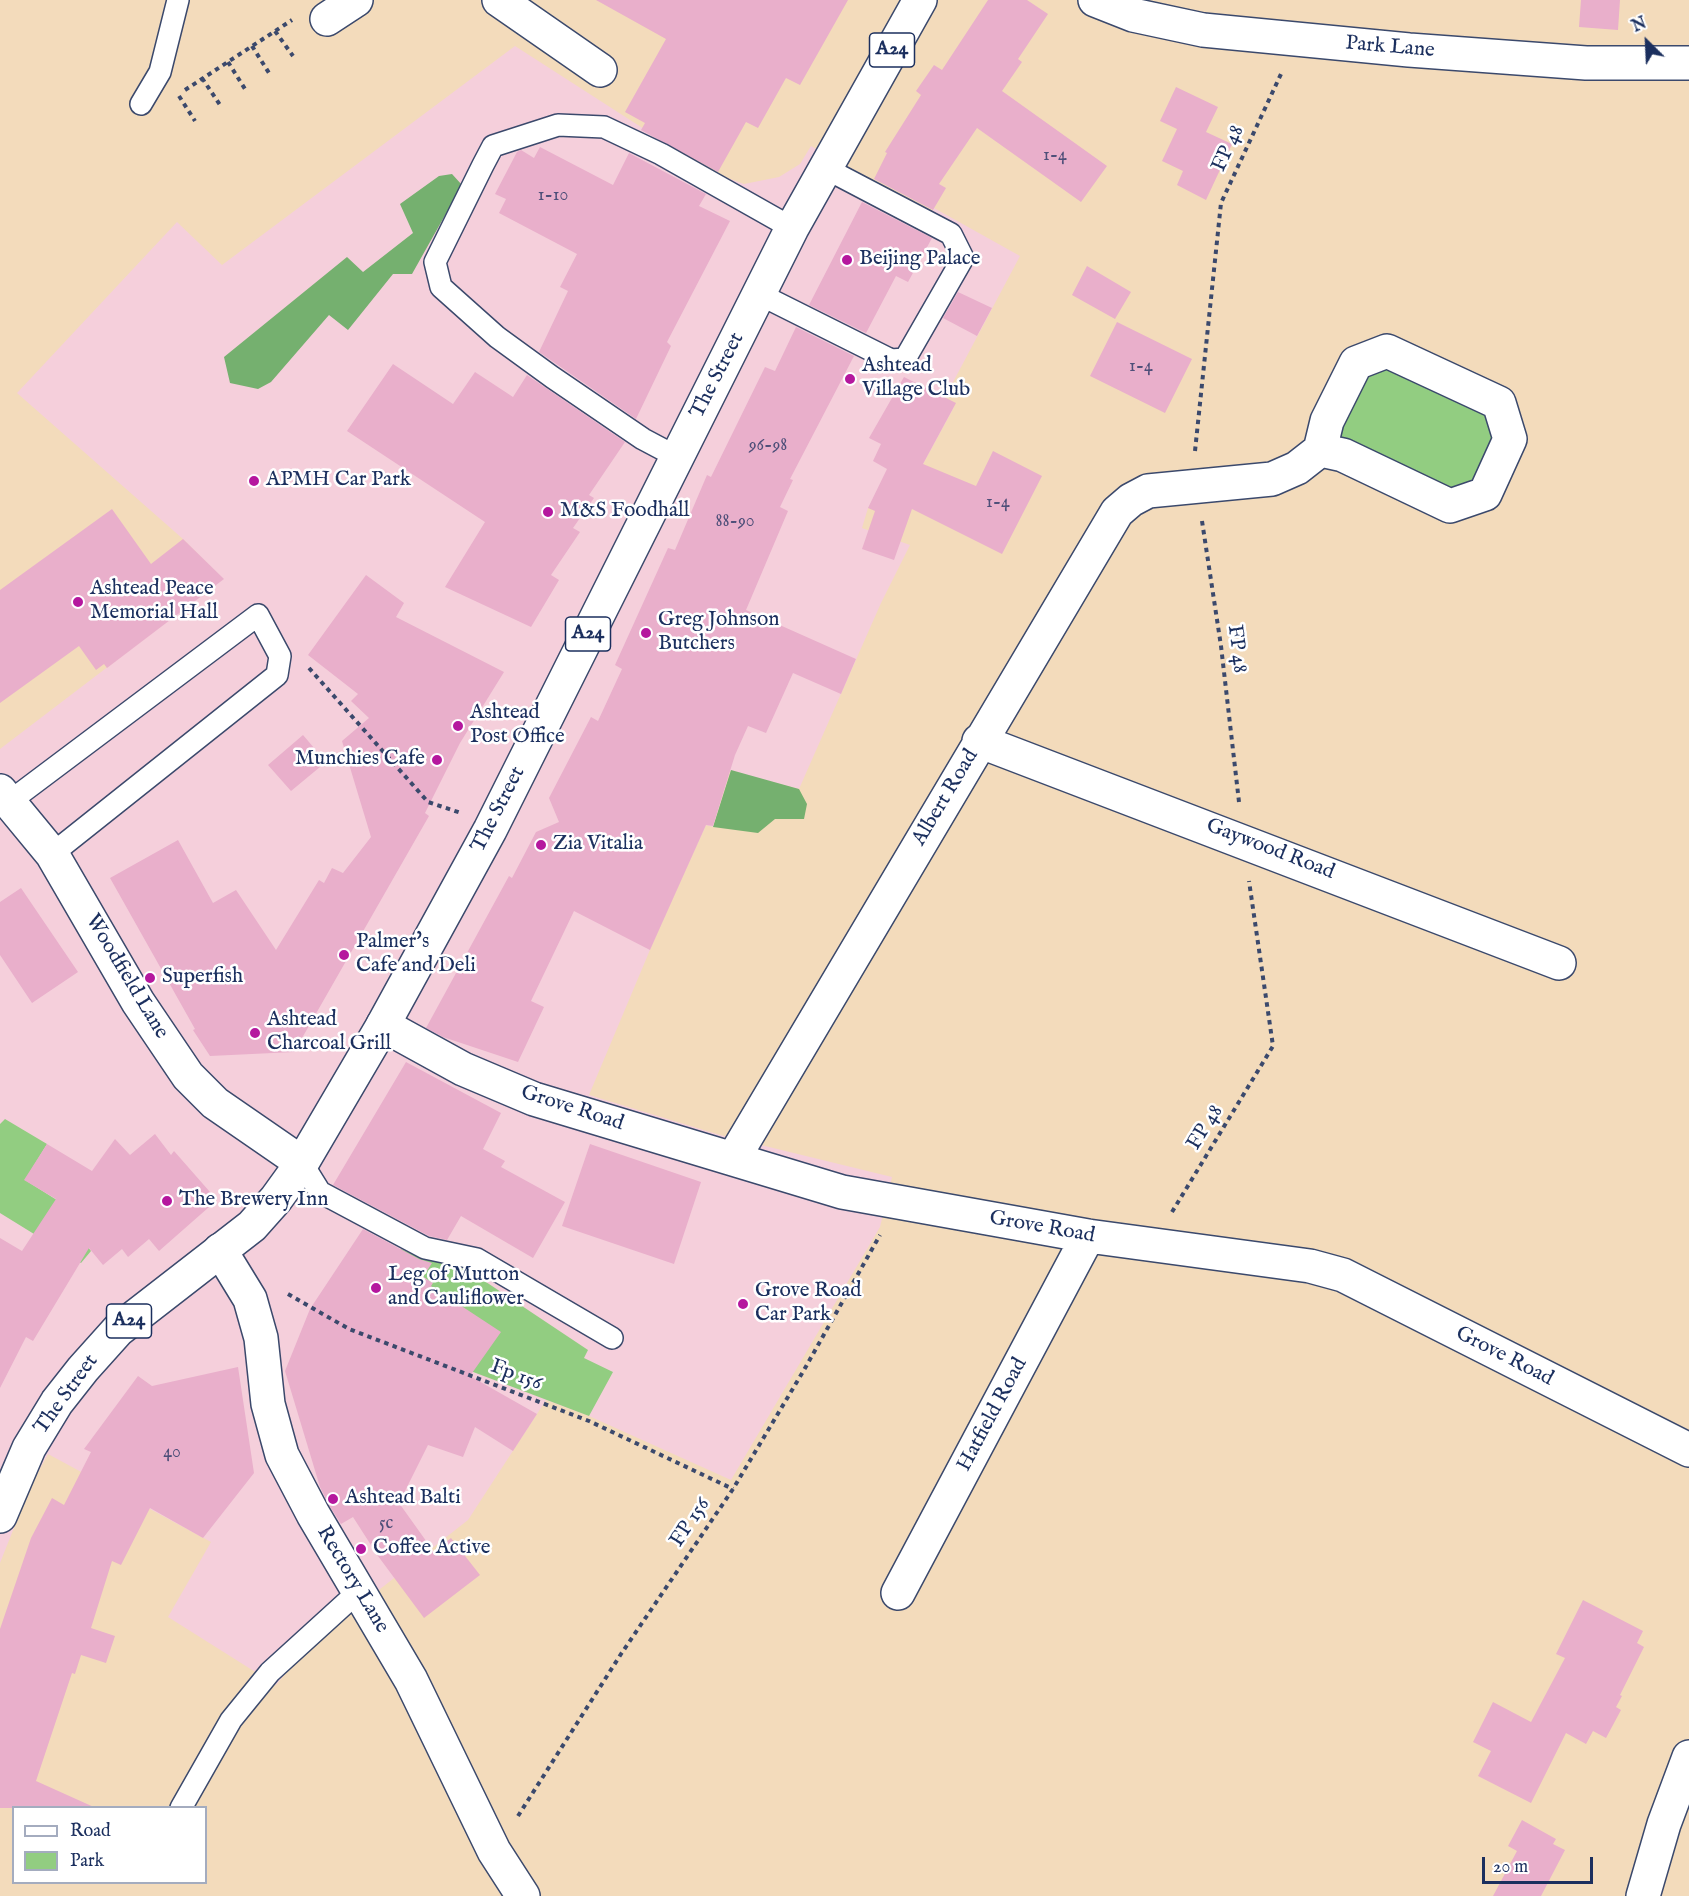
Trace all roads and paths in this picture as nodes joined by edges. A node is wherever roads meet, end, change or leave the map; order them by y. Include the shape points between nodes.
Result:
1 (178, 0) edge
2 (356, 0) edge
3 (499, 0) edge
4 (920, 0) edge
5 (1095, 0) edge
6 (315, 17) joint
7 (275, 31) junction
8 (1292, 39) junction
9 (252, 46) junction
10 (293, 56) dead end
11 (228, 62) junction
12 (1689, 63) edge
13 (600, 70) dead end
14 (270, 73) dead end
15 (202, 78) junction
16 (245, 89) dead end
17 (141, 104) dead end
18 (220, 105) dead end
19 (195, 121) dead end
20 (825, 168) junction
21 (792, 228) junction
22 (759, 294) junction
23 (1320, 450) junction
24 (677, 457) junction
25 (1197, 485) junction
26 (280, 656) junction
27 (979, 741) junction
28 (5, 796) edge
29 (490, 830) junction
30 (1242, 840) junction
31 (52, 854) junction
32 (1559, 963) dead end
33 (383, 1025) junction
34 (733, 1159) junction
35 (302, 1163) junction
36 (898, 1203) junction
37 (1088, 1236) junction
38 (1161, 1247) junction
39 (220, 1250) junction
40 (288, 1294) dead end
41 (612, 1338) dead end
42 (1689, 1450) edge
43 (732, 1489) junction
44 (0, 1516) edge
45 (359, 1591) junction
46 (898, 1593) dead end
47 (1689, 1757) edge
48 (181, 1806) edge
49 (494, 1851) junction
50 (523, 1896) edge
51 (1642, 1896) edge

1 - 17 lane via 160,72
2 - 6 main road
3 - 13 main road
4 - 20 main road, The Street / A24
5 - 8 main road, Park Lane via 1133,15 1203,30
6 - 7 path
7 - 9 path
7 - 10 path
8 - 12 main road, Park Lane via 1586,63
8 - 25 path, FP 48 via 1282,71 1221,203 1193,470
9 - 11 path
9 - 14 path
11 - 15 path
11 - 16 path
15 - 18 path
15 - 19 path via 178,94
20 - 21 main road, The Street / A24
20 - 22 lane via 951,234 963,258 905,359 891,360
21 - 22 main road, The Street / A24
21 - 24 lane via 661,154 604,128 558,125 494,146 435,262 441,287 497,338 643,439
22 - 24 main road, The Street / A24
23 - 23 main road via 1327,421 1356,363 1387,351 1499,403 1510,439 1485,494 1450,506 1343,455
23 - 25 main road, Albert Road via 1297,468 1272,479
24 - 29 main road, The Street / A24
25 - 27 main road, Albert Road via 1148,491 1117,512
25 - 30 path, FP 48 via 1221,646
26 - 28 lane via 258,615
26 - 29 path via 296,654 428,802 456,810
26 - 31 lane via 277,675
27 - 30 main road, Gaywood Road
27 - 34 main road, Albert Road
28 - 31 main road, Woodfield Lane
29 - 33 main road, The Street / A24
30 - 32 main road, Gaywood Road
30 - 38 path, FP 48 via 1273,1046 1169,1216
31 - 35 main road, Woodfield Lane via 138,1002 188,1076 215,1103
33 - 34 main road, Grove Road via 464,1069 534,1099
33 - 35 main road, The Street / A24
34 - 36 main road, Grove Road via 842,1192
35 - 39 main road, The Street / A24 via 252,1226
35 - 41 lane via 320,1192 425,1248 477,1259
36 - 37 main road, Grove Road
36 - 43 path, FP 156
37 - 38 main road, Grove Road
37 - 46 main road, Hatfield Road
38 - 42 main road, Grove Road via 1310,1266 1343,1275
39 - 44 main road, The Street / A24 via 118,1330 83,1369 29,1448
39 - 45 main road, Rectory Lane via 250,1299 261,1338 268,1404 282,1455
40 - 43 path, Fp 156 via 349,1329 589,1421
43 - 49 path, FP 156
45 - 48 lane via 270,1672 231,1720
45 - 49 main road, Rectory Lane via 411,1680
47 - 51 main road
49 - 50 main road, Rectory Lane

